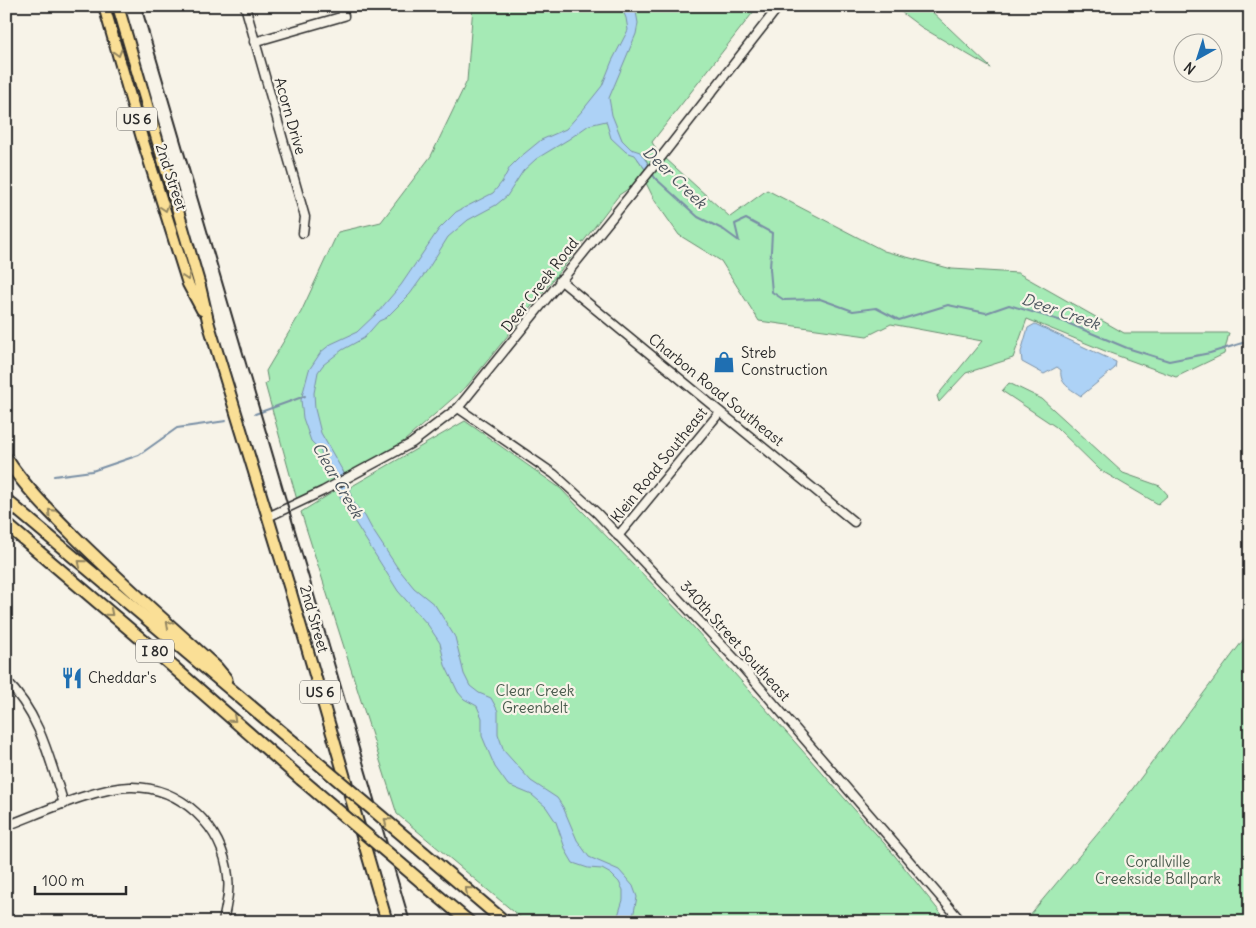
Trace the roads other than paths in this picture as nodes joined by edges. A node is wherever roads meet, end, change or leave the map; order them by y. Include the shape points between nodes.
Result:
1 (104, 6) edge
2 (118, 6) edge
3 (245, 6) edge
4 (341, 6) edge
5 (779, 6) edge
6 (254, 42) junction
7 (303, 233) dead end
8 (560, 280) junction
9 (209, 325) junction
10 (458, 408) junction
11 (720, 412) junction
12 (6, 458) edge
13 (6, 500) edge
14 (268, 517) junction
15 (854, 522) dead end
16 (6, 524) edge
17 (6, 533) edge
18 (618, 536) junction
19 (86, 592) junction
20 (6, 680) edge
21 (239, 697) junction
22 (64, 804) junction
23 (6, 826) edge
24 (223, 922) edge
25 (387, 922) edge
26 (469, 922) edge
27 (505, 922) edge
28 (962, 922) edge

1 -> 9 main road, 2nd Street / US 6 via 188,284
2 - 9 main road, 2nd Street / US 6
3 - 6 street, Acorn Drive
4 - 6 street via 344,16
5 - 8 street, Deer Creek Road
6 - 7 street, Acorn Drive via 305,217
8 - 10 street, Deer Creek Road
8 - 11 street, Charbon Road Southeast
9 - 14 main road, 2nd Street / US 6
10 - 14 street, Deer Creek Road via 412,443
10 - 18 street, 340th Street Southeast via 554,474
11 - 15 street, Charbon Road Southeast
11 - 18 street, Klein Road Southeast
21 -> 12 highway via 216,667 55,517
21 -> 13 highway, I 80
14 - 25 main road, 2nd Street / US 6
16 - 19 highway, I 80
17 - 19 highway
18 - 28 street, 340th Street Southeast via 738,662
19 -> 26 highway, I 80, bridge
20 - 22 street via 19,694 35,721
27 -> 21 highway, I 80, bridge
22 - 23 street
22 - 24 street via 130,787 164,793 189,807 207,824 223,854 229,891

